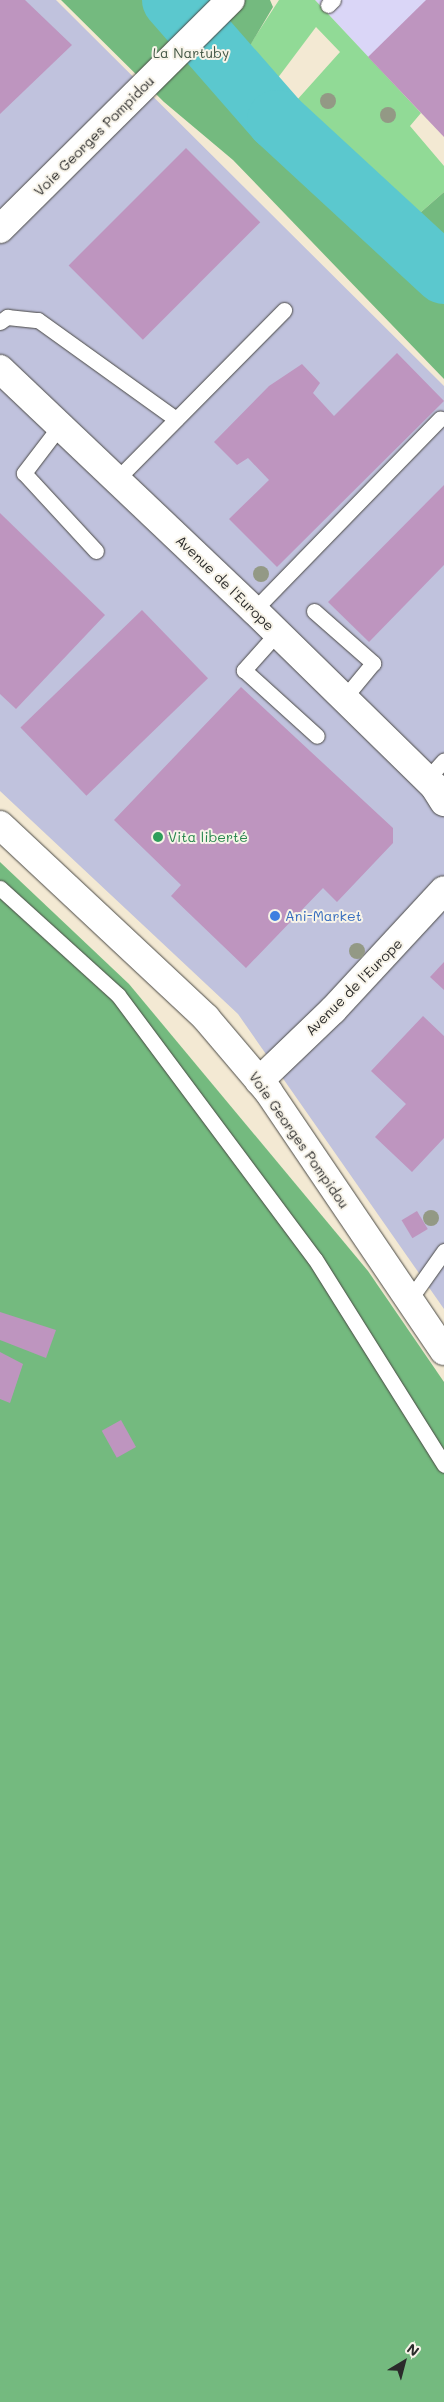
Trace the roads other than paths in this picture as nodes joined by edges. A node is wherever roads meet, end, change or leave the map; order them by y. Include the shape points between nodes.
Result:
1 (231, 0) edge
2 (0, 229) edge
3 (284, 310) dead end
4 (0, 322) edge
5 (0, 369) edge
6 (176, 419) junction
7 (440, 419) dead end
8 (59, 427) junction
9 (116, 480) junction
10 (96, 551) dead end
11 (254, 610) junction
12 (314, 611) dead end
13 (277, 633) junction
14 (344, 698) junction
15 (317, 736) dead end
16 (436, 770) edge
17 (444, 802) edge
18 (0, 825) edge
19 (0, 888) edge
20 (444, 890) edge
21 (258, 1081) junction
22 (444, 1251) edge
23 (410, 1299) junction
24 (444, 1351) edge
25 (444, 1465) edge

1 - 2 street, Voie Georges Pompidou
3 - 6 lane
4 - 6 lane via 7,316 38,320
5 - 8 street, Avenue de l'Europe
6 - 9 lane
7 - 11 lane
8 - 9 street, Avenue de l'Europe
8 - 10 lane via 24,473
9 - 11 street, Avenue de l'Europe
11 - 13 street, Avenue de l'Europe
12 - 14 lane via 373,663
13 - 14 street, Avenue de l'Europe
13 - 15 lane via 244,670
14 - 16 street, Avenue de l'Europe
16 - 17 street, Avenue de l'Europe
18 - 21 street, Voie Georges Pompidou via 206,1018
19 - 25 lane via 118,995 315,1259
20 - 21 street, Avenue de l'Europe via 354,988
21 - 23 street, Voie Georges Pompidou
22 - 23 lane
23 - 24 street, Voie Georges Pompidou

